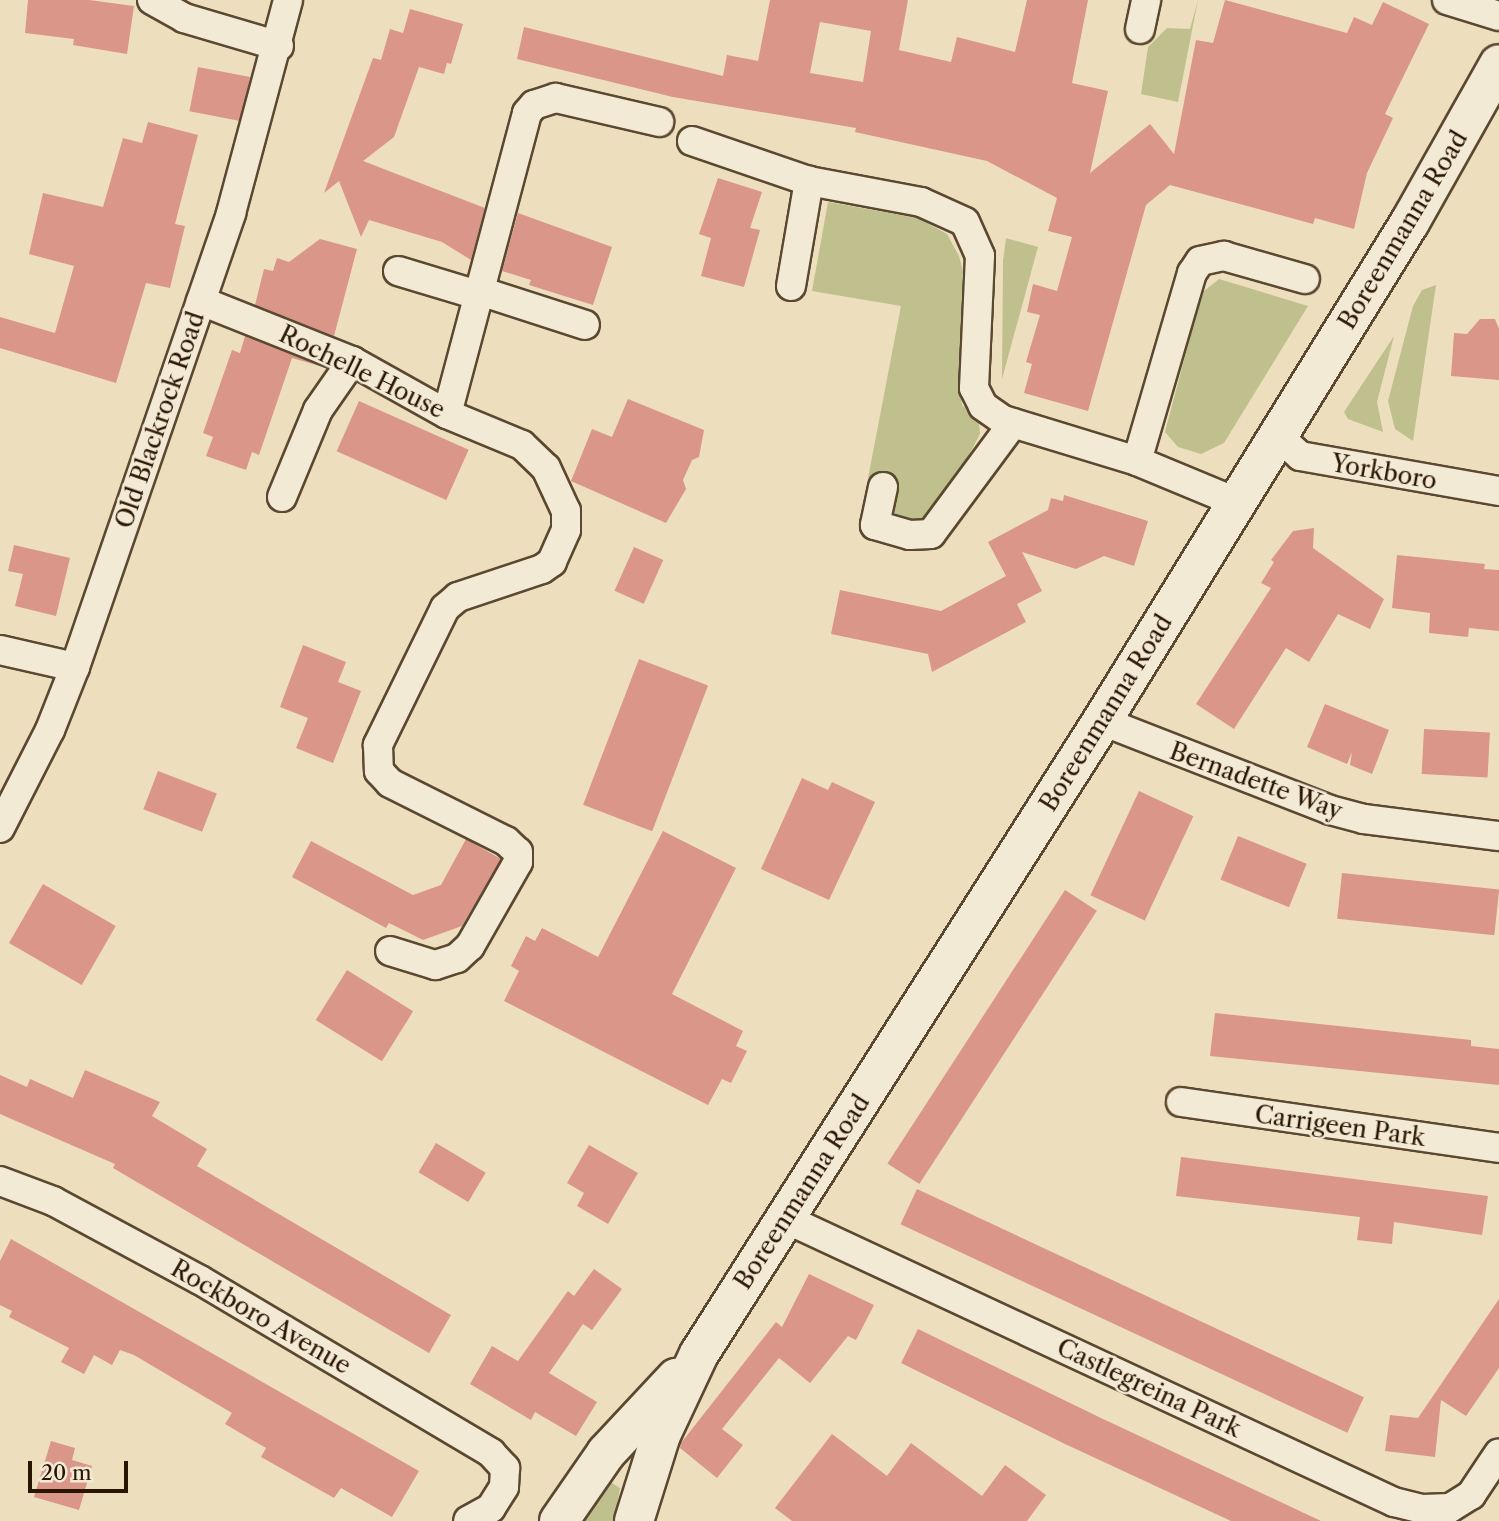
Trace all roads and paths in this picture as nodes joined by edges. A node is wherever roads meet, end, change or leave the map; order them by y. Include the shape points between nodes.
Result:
1 (152, 0) edge
2 (288, 0) edge
3 (1146, 0) edge
4 (1447, 0) edge
5 (1499, 16) edge
6 (1140, 29) dead end
7 (279, 46) junction
8 (1499, 64) edge
9 (659, 122) dead end
10 (692, 141) dead end
11 (809, 181) junction
12 (398, 271) dead end
13 (1305, 279) dead end
14 (791, 286) dead end
15 (482, 294) junction
16 (201, 301) junction
17 (585, 326) dead end
18 (352, 361) junction
19 (447, 414) junction
20 (1013, 424) junction
21 (1278, 436) junction
22 (1137, 461) junction
23 (883, 487) dead end
24 (1499, 491) edge
25 (282, 497) dead end
26 (1236, 502) junction
27 (0, 650) edge
28 (75, 667) junction
29 (1102, 721) junction
30 (0, 828) edge
31 (1499, 836) edge
32 (390, 951) dead end
33 (1181, 1102) dead end
34 (1499, 1148) edge
35 (0, 1181) edge
36 (784, 1219) junction
37 (699, 1354) junction
38 (1499, 1453) edge
39 (468, 1521) edge
40 (559, 1521) edge
41 (634, 1521) edge

1 - 7 street via 184,18
2 - 7 street, Old Blackrock Road
3 - 6 street
4 - 5 street
7 - 16 street, Old Blackrock Road
8 - 21 main road, Boreenmanna Road via 1410,222
9 - 15 street via 556,98 534,105 527,113
10 - 11 street
11 - 14 street
11 - 20 street via 921,202 965,222 979,256 974,388 990,412
12 - 15 street
13 - 22 street via 1224,256 1200,261 1192,273
15 - 17 street
15 - 19 street
16 - 18 street, Rochelle House
16 - 28 street, Old Blackrock Road
18 - 19 street, Rochelle House
18 - 25 street via 318,410
19 - 32 street, Rochelle House via 522,445 547,468 566,511 566,530 557,552 541,569 458,597 446,608 379,745 379,771 390,783 515,845 518,862 470,946 457,958 435,965
20 - 22 street
20 - 23 street via 931,534 910,535 876,524
21 - 24 street, Yorkboro via 1300,457
21 - 26 main road, Boreenmanna Road
22 - 26 street
26 - 29 main road, Boreenmanna Road
27 - 28 street
28 - 30 street, Old Blackrock Road via 50,730
29 - 31 street, Bernadette Way via 1330,810 1364,819
29 - 36 main road, Boreenmanna Road
33 - 34 street, Carrigeen Park
35 - 39 street, Rockboro Avenue via 52,1201 264,1317 478,1444 499,1461 506,1475 491,1508
36 - 37 main road, Boreenmanna Road
36 - 38 street, Castlegreina Park via 1394,1502 1422,1510 1450,1508 1471,1495
37 - 40 main road, Boreenmanna Road via 607,1453
37 - 41 main road, Boreenmanna Road via 661,1435

